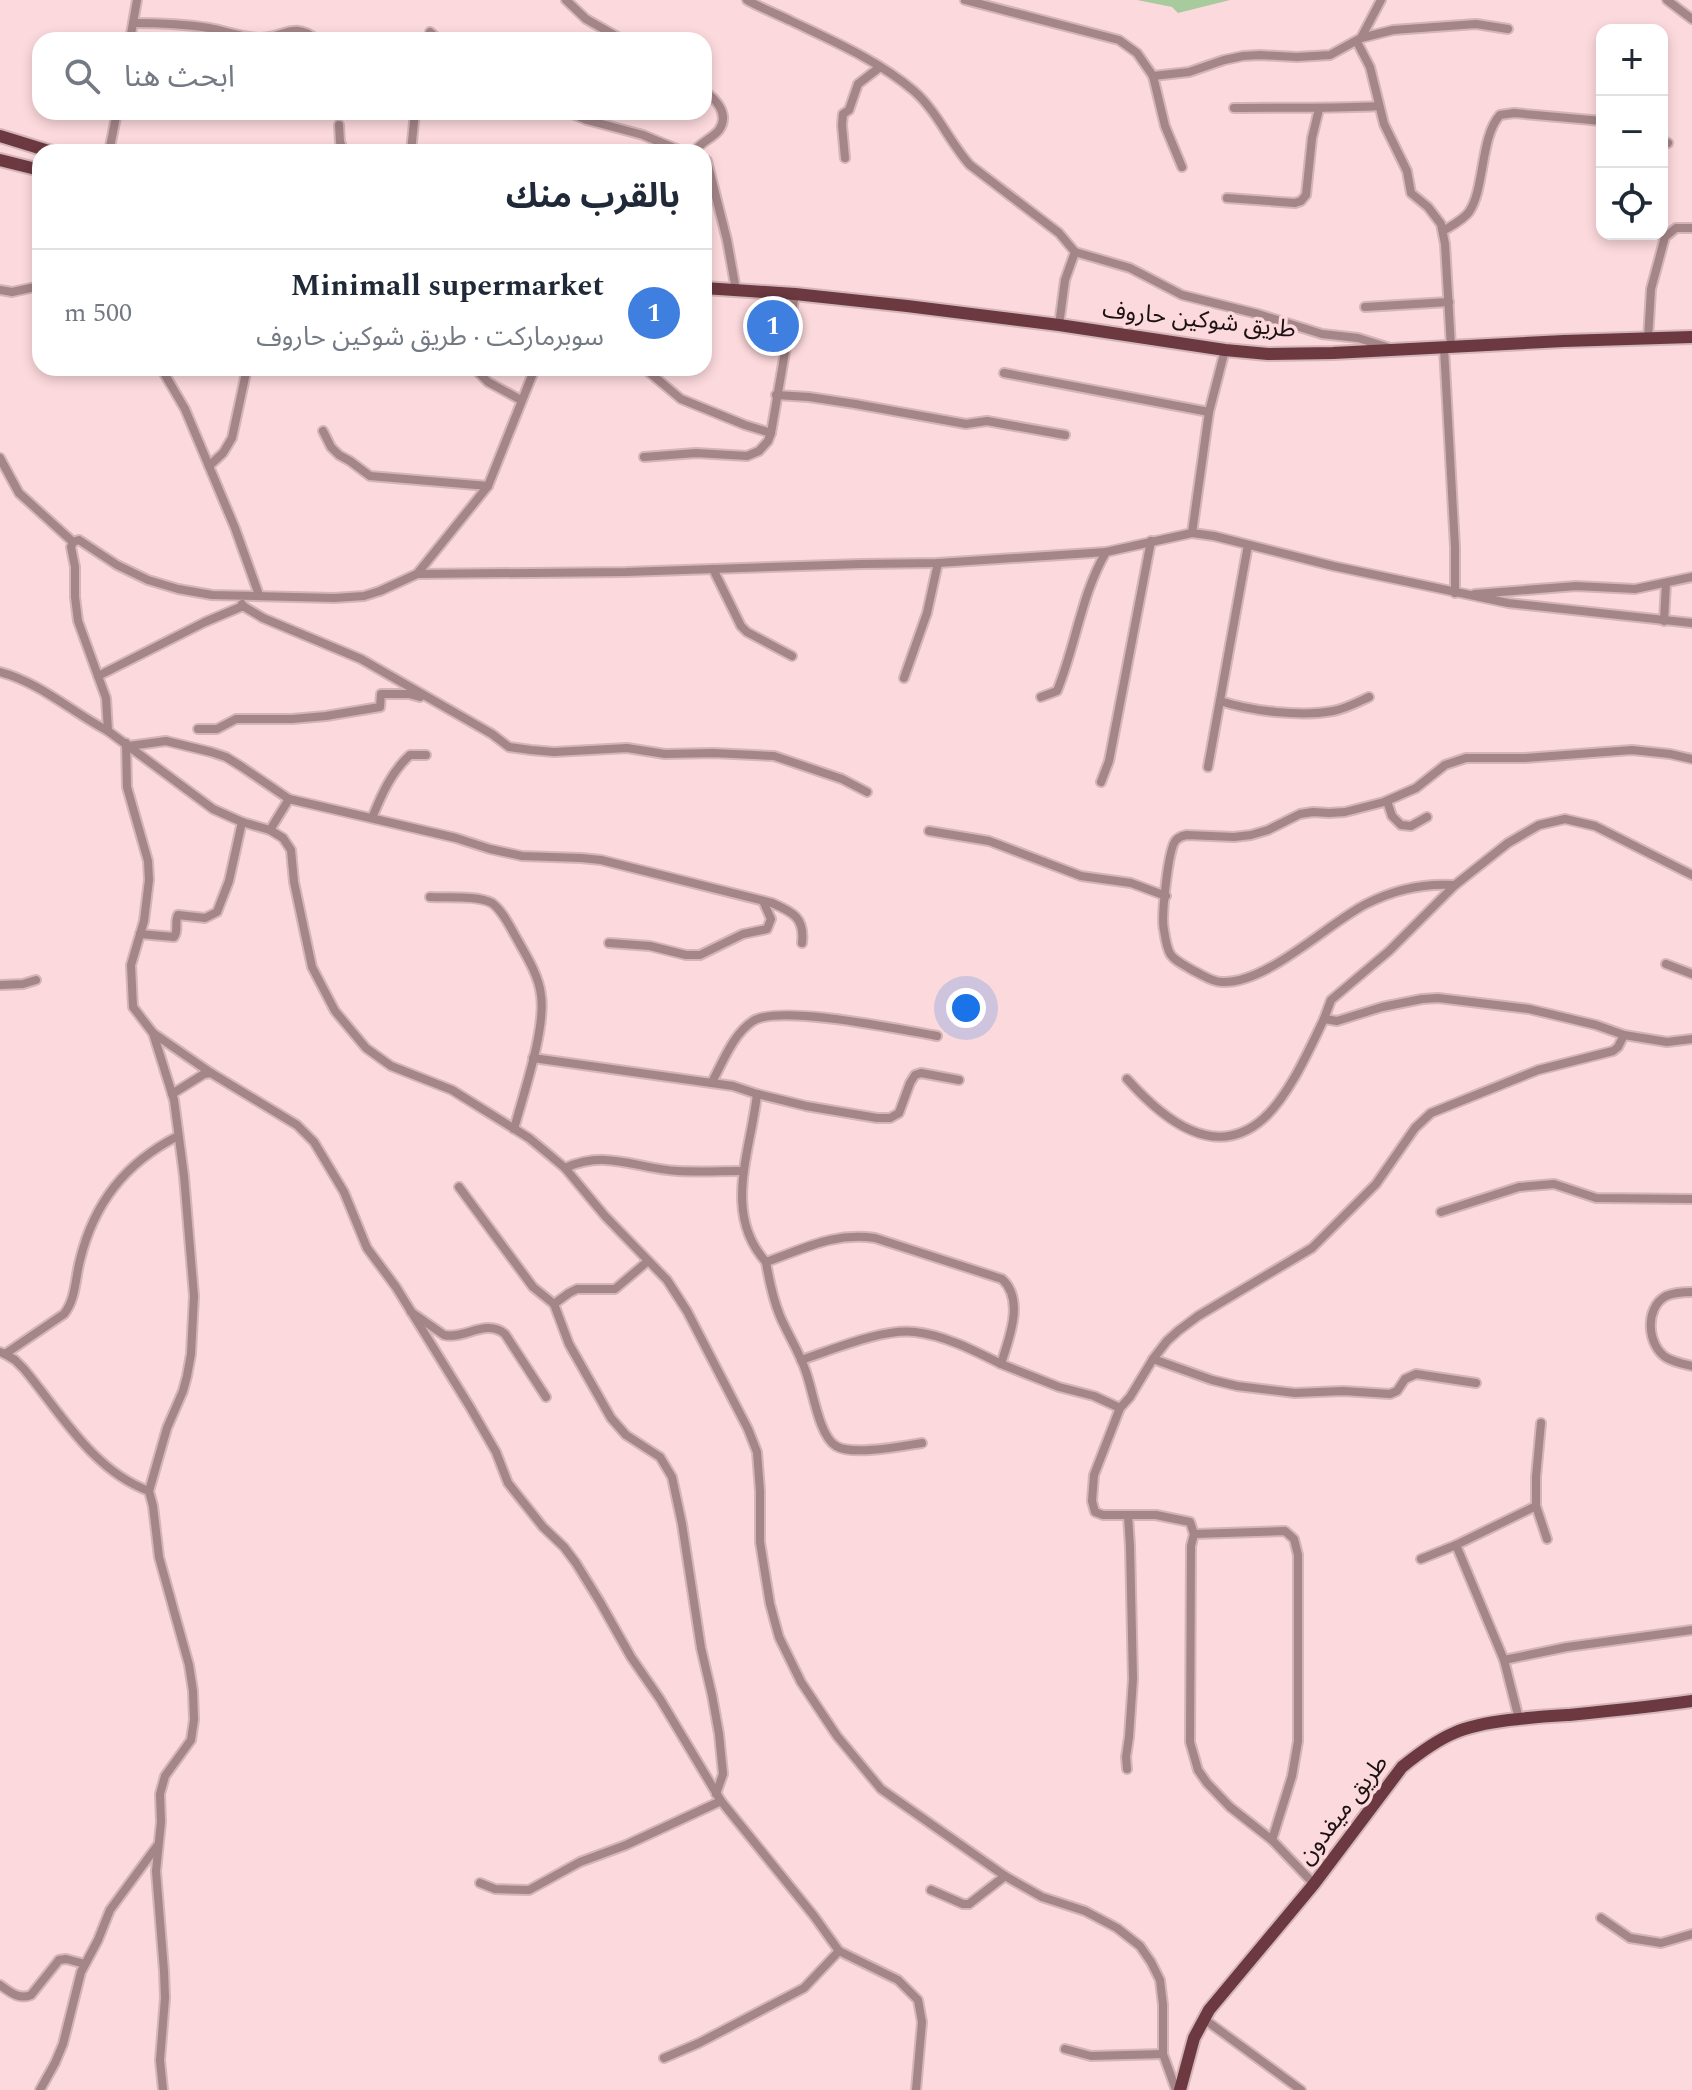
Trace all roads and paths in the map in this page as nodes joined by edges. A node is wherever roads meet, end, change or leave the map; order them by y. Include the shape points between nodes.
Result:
1 (137, 0) edge
2 (566, 0) edge
3 (747, 0) edge
4 (965, 0) edge
5 (1381, 0) edge
6 (1667, 0) edge
7 (1692, 19) edge
8 (133, 23) junction
9 (1508, 29) dead end
10 (131, 32) edge
11 (224, 32) edge
12 (286, 32) edge
13 (307, 32) edge
14 (609, 32) edge
15 (1359, 40) junction
16 (880, 67) junction
17 (1153, 76) junction
18 (712, 96) edge
19 (1379, 106) junction
20 (1234, 108) dead end
21 (1319, 109) junction
22 (115, 120) edge
23 (414, 120) edge
24 (587, 120) edge
25 (1596, 120) edge
26 (339, 125) dead end
27 (0, 136) edge
28 (111, 144) edge
29 (341, 144) edge
30 (412, 144) edge
31 (665, 144) edge
32 (701, 144) edge
33 (32, 146) edge
34 (845, 158) dead end
35 (0, 160) edge
36 (1182, 167) dead end
37 (32, 168) edge
38 (712, 181) edge
39 (1227, 198) dead end
40 (1692, 228) edge
41 (1443, 231) junction
42 (1075, 252) junction
43 (32, 288) edge
44 (712, 288) edge
45 (0, 290) edge
46 (736, 290) junction
47 (795, 294) junction
48 (1449, 302) junction
49 (1365, 307) dead end
50 (1059, 325) junction
51 (1692, 337) edge
52 (1648, 339) junction
53 (1447, 347) junction
54 (1225, 350) junction
55 (1398, 350) junction
56 (1004, 373) dead end
57 (166, 376) edge
58 (245, 376) edge
59 (482, 376) edge
60 (532, 376) edge
61 (654, 376) edge
62 (776, 395) junction
63 (521, 400) junction
64 (1209, 412) junction
65 (323, 431) dead end
66 (771, 433) junction
67 (1065, 435) dead end
68 (644, 457) dead end
69 (0, 458) edge
70 (209, 466) junction
71 (488, 486) junction
72 (1192, 533) junction
73 (1151, 541) junction
74 (73, 542) junction
75 (1248, 545) junction
76 (1106, 552) junction
77 (938, 563) junction
78 (713, 569) junction
79 (417, 574) junction
80 (1692, 577) edge
81 (1666, 583) junction
82 (1455, 593) junction
83 (242, 595) junction
84 (259, 595) junction
85 (1466, 595) junction
86 (243, 606) junction
87 (1664, 621) junction
88 (1692, 623) edge
89 (792, 656) dead end
90 (0, 672) edge
91 (98, 676) junction
92 (904, 678) dead end
93 (1041, 697) dead end
94 (1369, 697) dead end
95 (433, 700) junction
96 (1220, 701) junction
97 (198, 729) dead end
98 (108, 731) junction
99 (128, 744) junction
100 (426, 755) dead end
101 (1692, 759) edge
102 (1208, 767) dead end
103 (1101, 782) dead end
104 (867, 792) dead end
105 (289, 799) junction
106 (1387, 801) junction
107 (1427, 817) dead end
108 (372, 818) junction
109 (242, 822) junction
110 (270, 830) junction
111 (929, 831) dead end
112 (1692, 875) edge
113 (1455, 885) junction
114 (1166, 896) junction
115 (430, 897) dead end
116 (763, 901) junction
117 (140, 934) junction
118 (609, 943) dead end
119 (802, 943) dead end
120 (1666, 964) dead end
121 (1692, 974) edge
122 (36, 980) dead end
123 (0, 985) edge
124 (1324, 1019) junction
125 (153, 1033) junction
126 (1624, 1035) junction
127 (937, 1036) dead end
128 (1692, 1039) edge
129 (533, 1058) junction
130 (211, 1073) junction
131 (1127, 1079) dead end
132 (959, 1080) dead end
133 (712, 1082) junction
134 (172, 1094) junction
135 (757, 1094) junction
136 (514, 1129) junction
137 (178, 1136) junction
138 (565, 1168) junction
139 (742, 1171) junction
140 (459, 1187) dead end
141 (1692, 1199) edge
142 (1441, 1212) dead end
143 (648, 1261) junction
144 (766, 1262) junction
145 (1692, 1292) edge
146 (554, 1304) junction
147 (410, 1311) junction
148 (2, 1353) edge
149 (1153, 1359) junction
150 (801, 1360) junction
151 (1001, 1364) junction
152 (1692, 1366) edge
153 (1476, 1383) dead end
154 (546, 1397) dead end
155 (1120, 1408) junction
156 (1541, 1423) dead end
157 (922, 1443) dead end
158 (149, 1491) junction
159 (1536, 1506) junction
160 (1128, 1516) junction
161 (1194, 1534) junction
162 (1547, 1539) dead end
163 (1456, 1545) junction
164 (1421, 1559) dead end
165 (1692, 1630) edge
166 (1504, 1660) junction
167 (1692, 1701) edge
168 (1519, 1719) junction
169 (1127, 1769) dead end
170 (718, 1797) junction
171 (1272, 1840) junction
172 (158, 1845) junction
173 (1005, 1876) junction
174 (480, 1883) dead end
175 (1314, 1884) junction
176 (931, 1890) dead end
177 (1601, 1918) dead end
178 (1692, 1934) edge
179 (839, 1951) junction
180 (85, 1964) junction
181 (0, 1985) edge
182 (1204, 2019) junction
183 (1065, 2049) dead end
184 (1163, 2054) junction
185 (664, 2058) dead end
186 (40, 2090) edge
187 (163, 2090) edge
188 (916, 2090) edge
189 (1178, 2090) edge
190 (1301, 2090) edge

1 - 8 street
2 - 14 street
3 - 16 street
4 - 17 street via 1119,40 1137,53
5 - 15 street
6 - 7 street
8 - 10 street
8 - 11 street
9 - 15 street via 1476,24 1393,30
12 - 13 street
15 - 17 street via 1330,55 1243,56
15 - 19 street
16 - 34 street via 858,84 843,114
16 - 42 street via 917,93 970,165 1059,233
17 - 36 street
18 - 32 street via 720,105 722,122
19 - 21 street
19 - 41 street via 1411,193
20 - 21 street
21 - 39 street via 1301,201
22 - 28 street
23 - 30 street
24 - 31 street
25 - 41 street via 1500,115 1469,212
26 - 29 street
27 - 33 main road
35 - 37 main road
38 - 46 street
40 - 52 street via 1676,228 1665,237 1651,289
41 - 48 street
42 - 50 street
42 - 55 street via 1130,268 1182,295
43 - 45 street
44 - 46 main road, طريق شوكين حاروف
46 - 47 main road, طريق شوكين حاروف
47 - 50 main road, طريق شوكين حاروف
47 - 62 street
48 - 49 street
48 - 53 street
50 - 54 main road, طريق شوكين حاروف
51 - 52 main road, طريق شوكين حاروف
52 - 53 main road, طريق شوكين حاروف
53 - 55 main road, طريق شوكين حاروف
53 - 82 street
54 - 55 main road, طريق شوكين حاروف
54 - 64 street
56 - 64 street
57 - 70 street
58 - 70 street via 232,438
59 - 63 street
60 - 63 street
61 - 66 street via 681,399
62 - 66 street
62 - 67 street
63 - 71 street
64 - 72 street
65 - 71 street via 339,455 370,476
66 - 68 street via 759,451 747,456
69 - 74 street via 19,493
70 - 84 street
71 - 79 street
72 - 73 street
72 - 75 street
73 - 76 street
73 - 103 street
74 - 83 street via 79,540 148,580 212,595
74 - 91 street via 78,621
75 - 82 street
75 - 96 street
76 - 77 street
76 - 93 street via 1085,597 1057,691
77 - 78 street
77 - 92 street
78 - 79 street
78 - 89 street via 741,626
79 - 84 street via 364,596
80 - 81 street
81 - 85 street via 1635,589 1576,586
81 - 87 street
82 - 85 street
83 - 84 street
83 - 86 street
85 - 87 street
86 - 91 street
86 - 95 street via 361,659
87 - 88 street
90 - 98 street via 26,681
91 - 98 street
94 - 96 street via 1316,713 1249,709
95 - 97 street via 381,694 380,707 326,716 236,719 217,729
95 - 104 street via 509,747 774,756
96 - 102 street
98 - 99 street
99 - 105 street via 166,741 211,752
99 - 109 street via 213,809
99 - 117 street via 127,787 148,861 148,899
100 - 108 street via 404,760
101 - 106 street via 1632,750 1466,758
105 - 108 street
105 - 110 street
106 - 107 street via 1401,825
106 - 114 street via 1345,812 1300,814 1251,835 1181,836 1172,847
108 - 116 street via 522,856 601,860
109 - 110 street
109 - 117 street via 217,912 205,918 178,915 174,937
110 - 136 street via 291,850 312,967 342,1020 391,1066 452,1090
111 - 114 street via 989,841 1081,876 1131,883
112 - 113 street via 1595,826 1565,819 1527,831
113 - 114 street via 1412,887 1368,903 1276,963 1226,982 1208,978 1169,954 1162,923
113 - 124 street via 1331,1000
115 - 129 street via 485,901 505,918 539,984
116 - 118 street via 771,919 767,929 743,934 700,955
116 - 119 street via 795,916 801,923
117 - 125 street via 131,965 133,1007
120 - 121 street
122 - 123 street
124 - 126 street via 1337,1021 1438,998 1529,1009
124 - 131 street via 1275,1105 1242,1133 1219,1138 1198,1134 1169,1117
125 - 130 street
125 - 134 street
126 - 128 street via 1667,1042
126 - 149 street via 1613,1051 1538,1070 1431,1113 1376,1184 1312,1248 1198,1316
127 - 133 street via 798,1015 763,1017 737,1037
129 - 133 street
129 - 136 street
130 - 134 street
130 - 147 street via 297,1125 314,1142 344,1192 367,1248
132 - 135 street via 915,1075 899,1113 890,1118
133 - 135 street
134 - 137 street
135 - 139 street
136 - 138 street
137 - 148 street via 131,1168 104,1200 85,1238 70,1307
137 - 158 street via 194,1296 191,1354
138 - 139 street via 581,1161 622,1160 677,1171
138 - 143 street
139 - 144 street via 744,1222
140 - 146 street via 533,1287
141 - 142 street via 1596,1198 1554,1184 1519,1187
143 - 146 street via 615,1289 577,1289
143 - 173 street via 687,1311 757,1452 760,1542 770,1604 801,1682 881,1789
144 - 150 street via 780,1316
144 - 151 street via 814,1243 857,1235 1002,1279 1010,1286 1014,1308
145 - 152 street via 1665,1297 1650,1323 1660,1352
146 - 170 street via 569,1344 611,1418 660,1457 672,1477 719,1734 723,1774
147 - 154 street via 450,1337 483,1328 500,1330
147 - 170 street via 496,1452 508,1483 576,1563
148 - 158 street via 24,1369 92,1453 128,1482
149 - 153 street via 1237,1386 1295,1393 1390,1394 1416,1374
149 - 155 street
150 - 151 street via 864,1340 915,1332
150 - 157 street via 834,1445 876,1449
151 - 155 street
155 - 160 street via 1097,1464 1092,1501 1095,1512
156 - 159 street
158 - 172 street via 159,1557 189,1665 194,1720 191,1740 165,1776
159 - 162 street
159 - 163 street
160 - 161 street via 1179,1519 1190,1522
160 - 169 street via 1133,1679
161 - 171 street via 1190,1742 1207,1783
161 - 171 street via 1285,1531 1294,1539 1298,1741
163 - 164 street
163 - 166 street
165 - 166 street
166 - 168 street
167 - 168 main road, طريق ميفدون
168 - 175 main road, طريق ميفدون via 1456,1731 1416,1755
170 - 174 street via 529,1890
170 - 179 street
171 - 175 street
172 - 180 street via 110,1910
172 - 187 street
173 - 176 street via 969,1904
173 - 184 street via 1042,1897 1085,1911 1140,1946 1160,1980
175 - 182 main road, طريق ميفدون
177 - 178 street via 1630,1938 1661,1943
179 - 185 street via 804,1988
179 - 188 street via 898,1980 918,2000 922,2022
180 - 181 street via 59,1960 25,1997
180 - 186 street via 63,2044
182 - 189 main road, طريق ميفدون
182 - 190 street
183 - 184 street via 1091,2056
184 - 189 street

